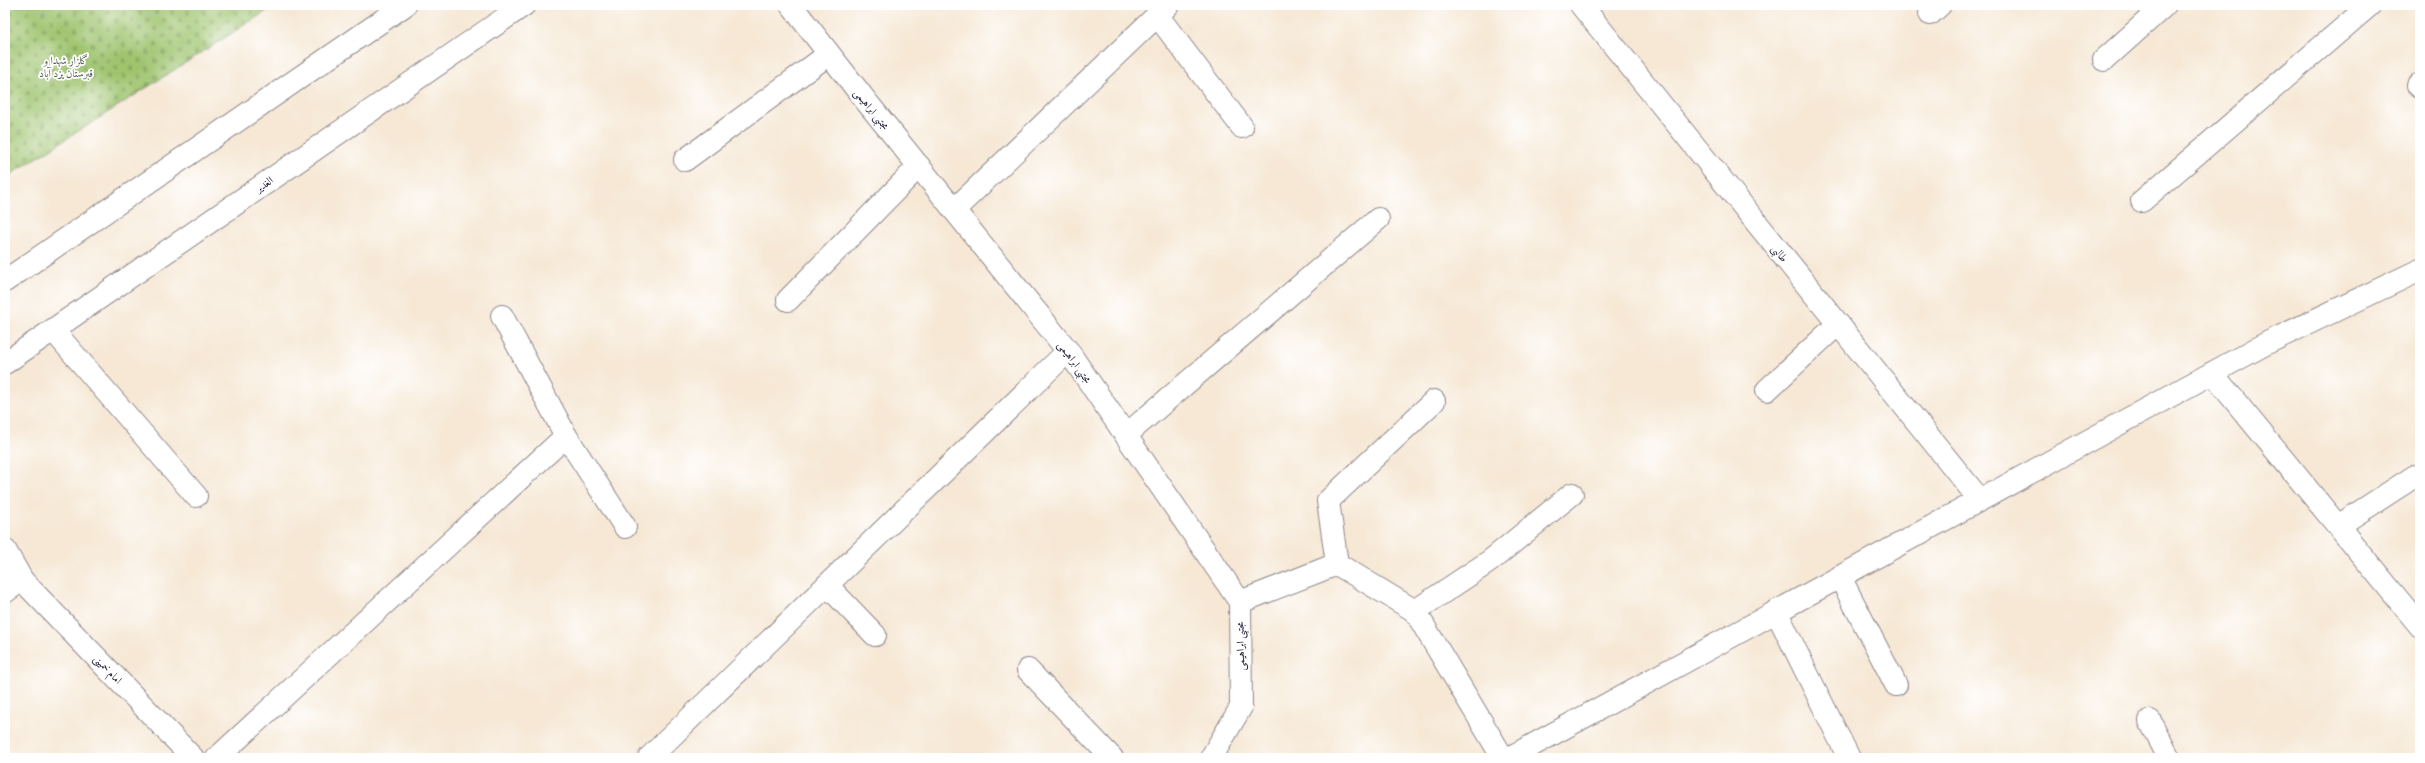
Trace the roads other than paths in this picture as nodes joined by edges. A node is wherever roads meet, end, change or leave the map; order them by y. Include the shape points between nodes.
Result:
1 (405, 5) edge
2 (524, 5) edge
3 (791, 5) edge
4 (1581, 5) edge
5 (2165, 5) edge
6 (2370, 5) edge
7 (1162, 10) edge
8 (829, 54) junction
9 (2104, 60) dead end
10 (1242, 126) dead end
11 (685, 160) dead end
12 (918, 166) junction
13 (2142, 201) dead end
14 (954, 210) junction
15 (1378, 219) dead end
16 (2420, 270) edge
17 (5, 281) edge
18 (788, 300) dead end
19 (502, 316) dead end
20 (1838, 324) junction
21 (53, 330) junction
22 (1068, 351) junction
23 (5, 363) edge
24 (2212, 373) junction
25 (1768, 390) dead end
26 (1434, 401) dead end
27 (1126, 435) junction
28 (566, 436) junction
29 (2415, 476) dead end
30 (1572, 494) dead end
31 (196, 496) dead end
32 (1980, 500) junction
33 (2338, 526) junction
34 (624, 527) dead end
35 (5, 550) edge
36 (1337, 564) junction
37 (1840, 577) junction
38 (11, 580) edge
39 (827, 585) junction
40 (1240, 602) junction
41 (1415, 611) junction
42 (1776, 611) junction
43 (2420, 626) edge
44 (875, 635) dead end
45 (1028, 670) dead end
46 (1896, 685) dead end
47 (2150, 720) dead end
48 (193, 758) edge
49 (217, 758) edge
50 (649, 758) edge
51 (1112, 758) edge
52 (1211, 758) edge
53 (1503, 758) edge
54 (1509, 758) edge
55 (1849, 758) edge
56 (2169, 758) edge

1 - 17 street
2 - 21 street, الغدیر
3 - 8 street, مجتبی ابراهیمی
4 - 20 street, طالبی
5 - 9 street
6 - 13 street
7 - 10 street
7 - 14 street
8 - 11 street
8 - 12 street, مجتبی ابراهیمی
12 - 14 street, مجتبی ابراهیمی
12 - 18 street
14 - 22 street, مجتبی ابراهیمی
15 - 27 street
16 - 24 street via 2267,343
19 - 28 street
20 - 25 street
20 - 32 street, طالبی
21 - 23 street, الغدیر
21 - 31 street
22 - 27 street, مجتبی ابراهیمی
22 - 39 street
24 - 32 street
24 - 33 street
26 - 36 street via 1328,501
27 - 40 street, مجتبی ابراهیمی
28 - 34 street
28 - 49 street
29 - 33 street
30 - 41 street via 1490,561
32 - 37 street
33 - 43 street
35 - 38 street, امام خمینی
36 - 40 street
36 - 41 street
37 - 42 street
37 - 46 street
38 - 48 street, امام خمینی
39 - 44 street
39 - 50 street
40 - 52 street, مجتبی ابراهیمی via 1241,707
41 - 53 street
42 - 54 street
42 - 55 street
45 - 51 street
47 - 56 street

